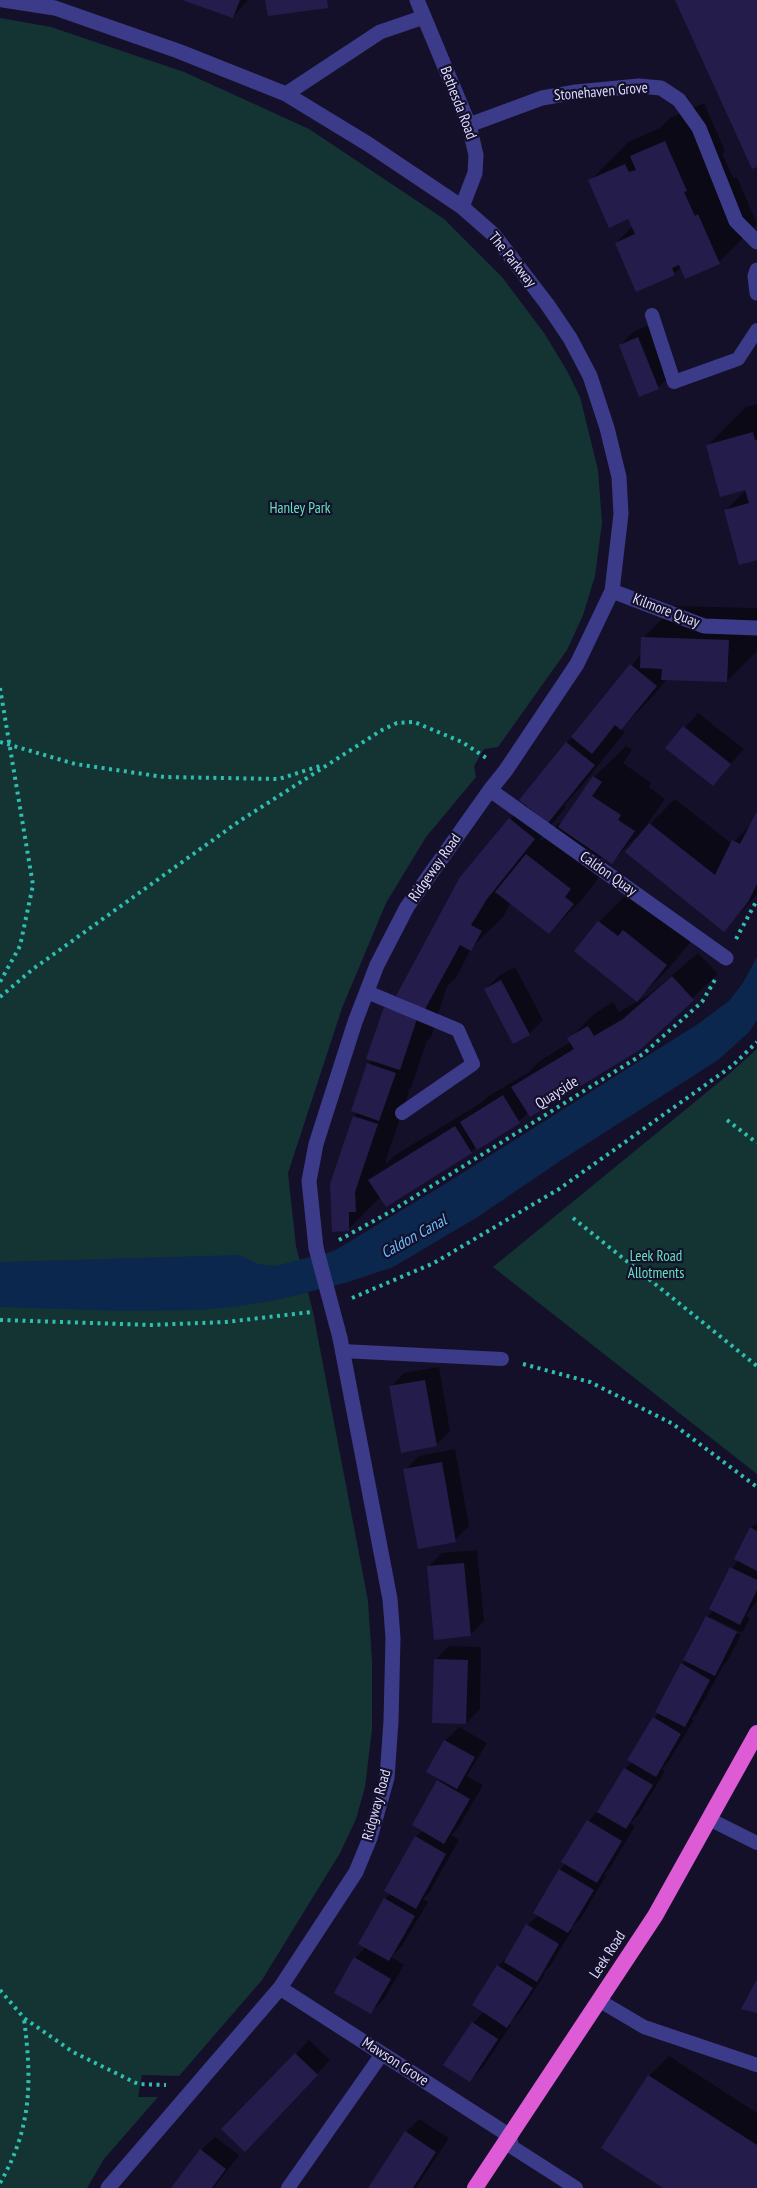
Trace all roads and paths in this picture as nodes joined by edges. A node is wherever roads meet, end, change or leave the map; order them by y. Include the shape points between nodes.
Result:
1 (3, 0) edge
2 (417, 0) edge
3 (424, 17) junction
4 (286, 94) junction
5 (469, 125) junction
6 (462, 207) junction
7 (757, 242) edge
8 (757, 270) edge
9 (757, 293) edge
10 (652, 315) dead end
11 (757, 330) edge
12 (621, 514) joint
13 (612, 591) junction
14 (757, 628) edge
15 (0, 688) edge
16 (0, 742) edge
17 (10, 746) junction
18 (328, 763) junction
19 (506, 770) junction
20 (490, 790) junction
21 (757, 900) edge
22 (726, 958) junction
23 (0, 982) edge
24 (367, 992) junction
25 (0, 997) edge
26 (757, 1042) edge
27 (402, 1113) dead end
28 (727, 1120) dead end
29 (757, 1143) edge
30 (573, 1218) dead end
31 (316, 1248) junction
32 (351, 1299) dead end
33 (313, 1312) dead end
34 (0, 1320) edge
35 (341, 1345) junction
36 (502, 1359) joint
37 (757, 1366) edge
38 (757, 1487) edge
39 (757, 1733) edge
40 (709, 1819) junction
41 (757, 1844) edge
42 (280, 1988) junction
43 (0, 1990) edge
44 (600, 2001) junction
45 (24, 2018) junction
46 (382, 2054) junction
47 (757, 2065) edge
48 (196, 2086) junction
49 (510, 2136) junction
50 (0, 2183) edge
51 (108, 2188) edge
52 (288, 2188) edge
53 (475, 2188) edge
54 (576, 2188) edge

1 - 4 street, The Parkway via 55,8
2 - 3 street, Bethesda Road
3 - 4 street via 380,32
3 - 5 street, Bethesda Road
4 - 6 street, The Parkway
5 - 6 street, Bethesda Road via 477,155 475,173
5 - 7 street, Stonehaven Grove via 542,98 639,86 661,88 679,100 699,128 736,221
6 - 12 street, The Parkway via 494,235 522,270 570,338 590,376 619,477
8 - 9 street
10 - 11 lane via 674,382 738,358
12 - 13 street, Ridgeway Road
13 - 14 street, Kilmore Quay via 704,626
13 - 19 street, Ridgeway Road via 577,664
15 - 17 path
16 - 17 path
17 - 18 path via 75,764 164,777 279,779
17 - 23 path via 33,885 20,946
18 - 19 path via 382,730 397,723 414,722 462,742
18 - 25 path via 184,860
19 - 20 street, Ridgeway Road
20 - 22 street, Caldon Quay
20 - 24 street, Ridgeway Road via 407,907
21 - 22 path, Quayside
22 - 31 path, Quayside via 702,1002 643,1054 390,1212
24 - 27 lane via 458,1030 473,1064
24 - 31 street, Ridgeway Road via 316,1144 309,1181
26 - 32 path via 732,1066 559,1189 434,1263
28 - 29 path
30 - 37 path
31 - 35 street, Ridgway Road, bridge
33 - 34 path via 226,1322 150,1325
35 - 36 lane
35 - 42 street, Ridgway Road via 390,1599 393,1638 387,1778 356,1872
36 - 38 path via 590,1382 673,1424
39 - 40 highway, Leek Road
40 - 41 lane
40 - 44 highway, Leek Road via 655,1916
42 - 46 street, Mawson Grove
42 - 48 street, Ridgway Road
43 - 45 path
44 - 47 lane via 644,2027
44 - 49 highway, Leek Road
45 - 48 path via 73,2052 138,2084
45 - 50 path via 28,2102 21,2138
46 - 49 street, Mawson Grove
46 - 52 lane
48 - 51 street, Ridgway Road
49 - 53 highway, Leek Road
49 - 54 lane via 512,2147

